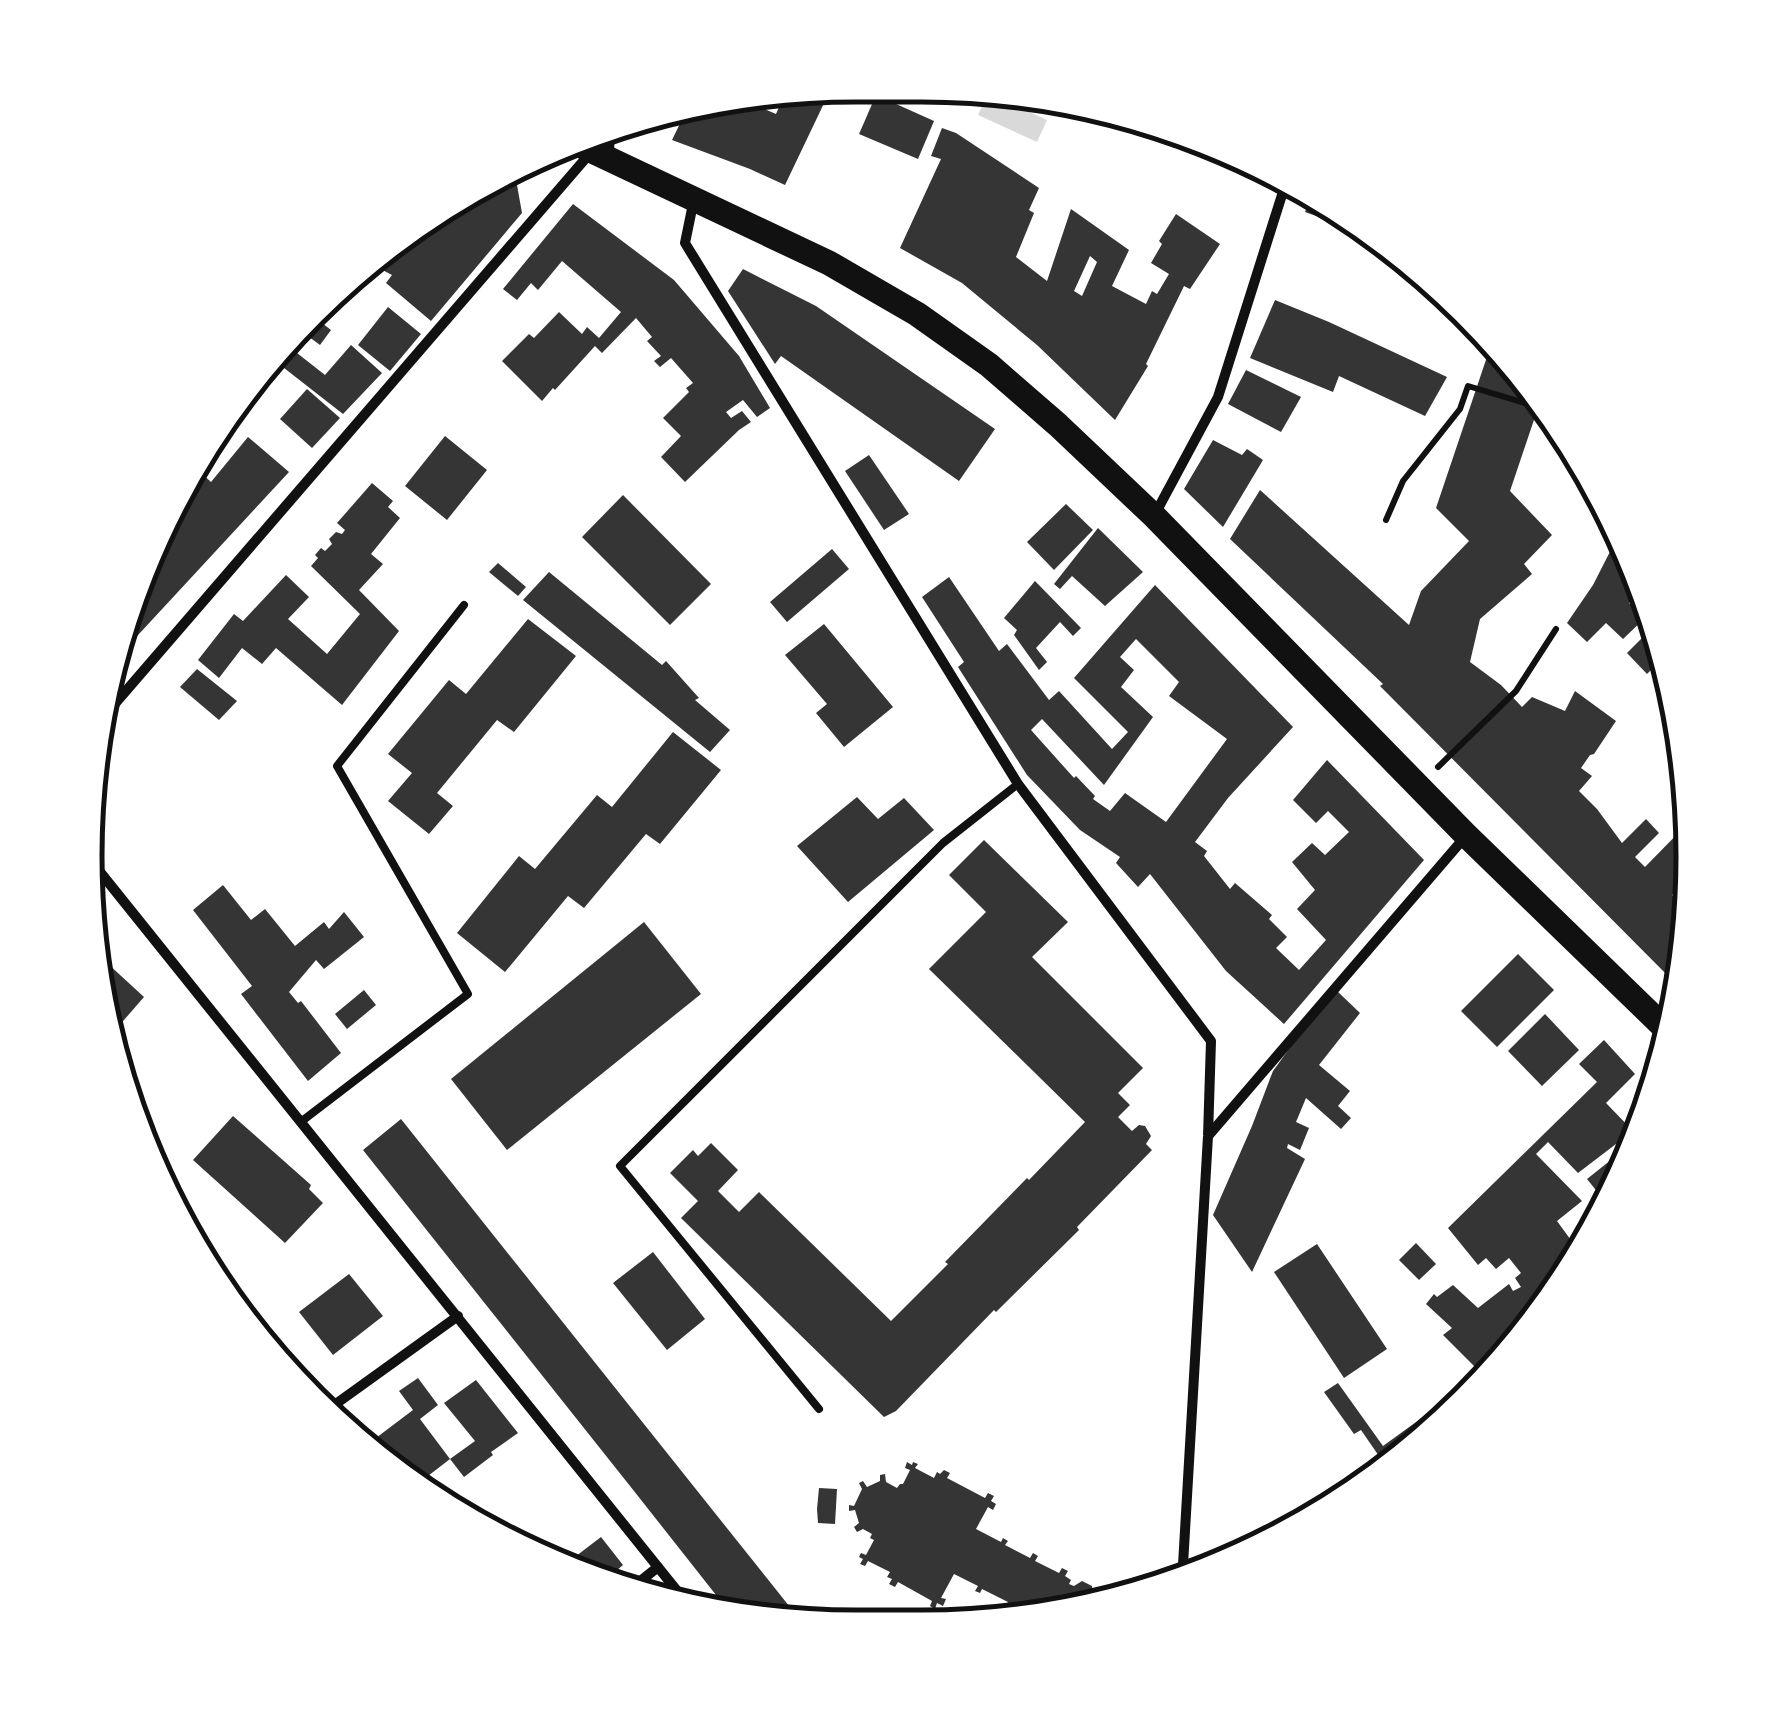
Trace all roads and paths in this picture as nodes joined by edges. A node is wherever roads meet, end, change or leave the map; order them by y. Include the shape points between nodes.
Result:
1 (593, 151) edge
2 (589, 152) edge
3 (1282, 195) edge
4 (694, 198) junction
5 (1524, 403) edge
6 (1154, 516) junction
7 (1386, 520) dead end
8 (464, 606) dead end
9 (1556, 629) dead end
10 (119, 698) edge
11 (1018, 784) junction
12 (1418, 786) junction
13 (1466, 835) junction
14 (103, 875) edge
15 (1657, 1021) edge
16 (302, 1121) junction
17 (1208, 1136) junction
18 (458, 1316) junction
19 (338, 1403) edge
20 (818, 1409) dead end
21 (1183, 1563) edge
22 (658, 1567) junction
23 (643, 1579) edge
24 (675, 1588) edge

1 - 4 main road
2 - 10 street
3 - 6 street via 1218,398
4 - 6 main road via 829,262 917,314 989,365
4 - 11 street via 686,244
5 - 7 path via 1468,386 1460,409 1403,481
6 - 12 main road
8 - 16 lane via 337,766 468,994
9 - 12 path via 1516,691
11 - 17 street via 1210,1040
11 - 20 lane via 943,843 620,1166
12 - 13 main road
13 - 15 main road
13 - 17 street
14 - 16 street
16 - 18 street
17 - 21 street
18 - 19 street
18 - 22 street
22 - 23 street
22 - 24 street

